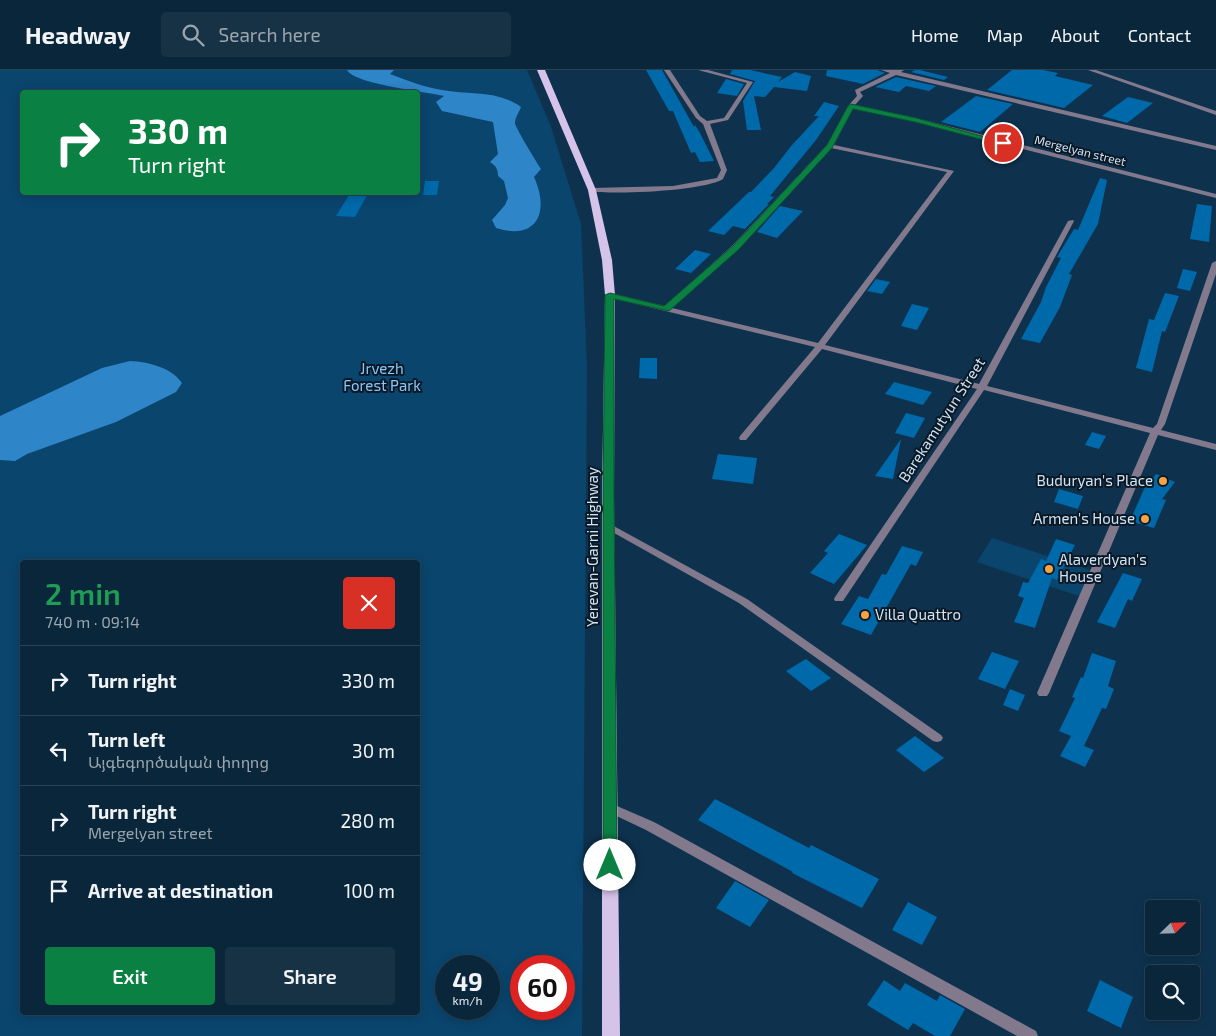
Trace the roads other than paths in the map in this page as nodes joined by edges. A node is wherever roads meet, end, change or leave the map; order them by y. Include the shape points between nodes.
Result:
1 (541, 70) edge
2 (667, 70) edge
3 (702, 70) edge
4 (884, 70) edge
5 (1090, 70) edge
6 (899, 72) edge
7 (851, 106) junction
8 (1216, 114) edge
9 (706, 123) junction
10 (830, 146) junction
11 (1216, 148) edge
12 (592, 190) junction
13 (1216, 196) edge
14 (1071, 222) dead end
15 (1216, 263) edge
16 (610, 295) junction
17 (666, 309) junction
18 (820, 346) junction
19 (982, 387) junction
20 (1154, 432) junction
21 (743, 438) dead end
22 (1216, 447) edge
23 (610, 527) junction
24 (839, 600) dead end
25 (1043, 693) dead end
26 (937, 738) dead end
27 (610, 808) junction
28 (611, 1036) edge
29 (1031, 1036) edge

1 - 12 main road, Yerevan-Garni Highway
2 - 9 street via 698,117
3 - 9 street via 750,82 726,118
4 - 6 street
5 - 8 street
6 - 7 street via 857,91 860,96
6 - 11 street
7 - 10 street
7 - 13 street, Mergelyan street
9 - 12 street via 724,170 720,179 679,188
10 - 17 street via 736,247
10 - 18 street via 951,171
12 - 16 main road, Yerevan-Garni Highway via 607,260
14 - 19 street, Barekamutyun Street
15 - 20 street via 1161,424
16 - 17 street
16 - 23 main road, Yerevan-Garni Highway
17 - 18 street
18 - 19 street
18 - 21 street
19 - 20 street
19 - 24 street, Barekamutyun Street
20 - 22 street
20 - 25 street
23 - 26 street via 743,601
23 - 27 main road, Yerevan-Garni Highway
27 - 28 main road, Yerevan-Garni Highway
27 - 29 street via 650,826

